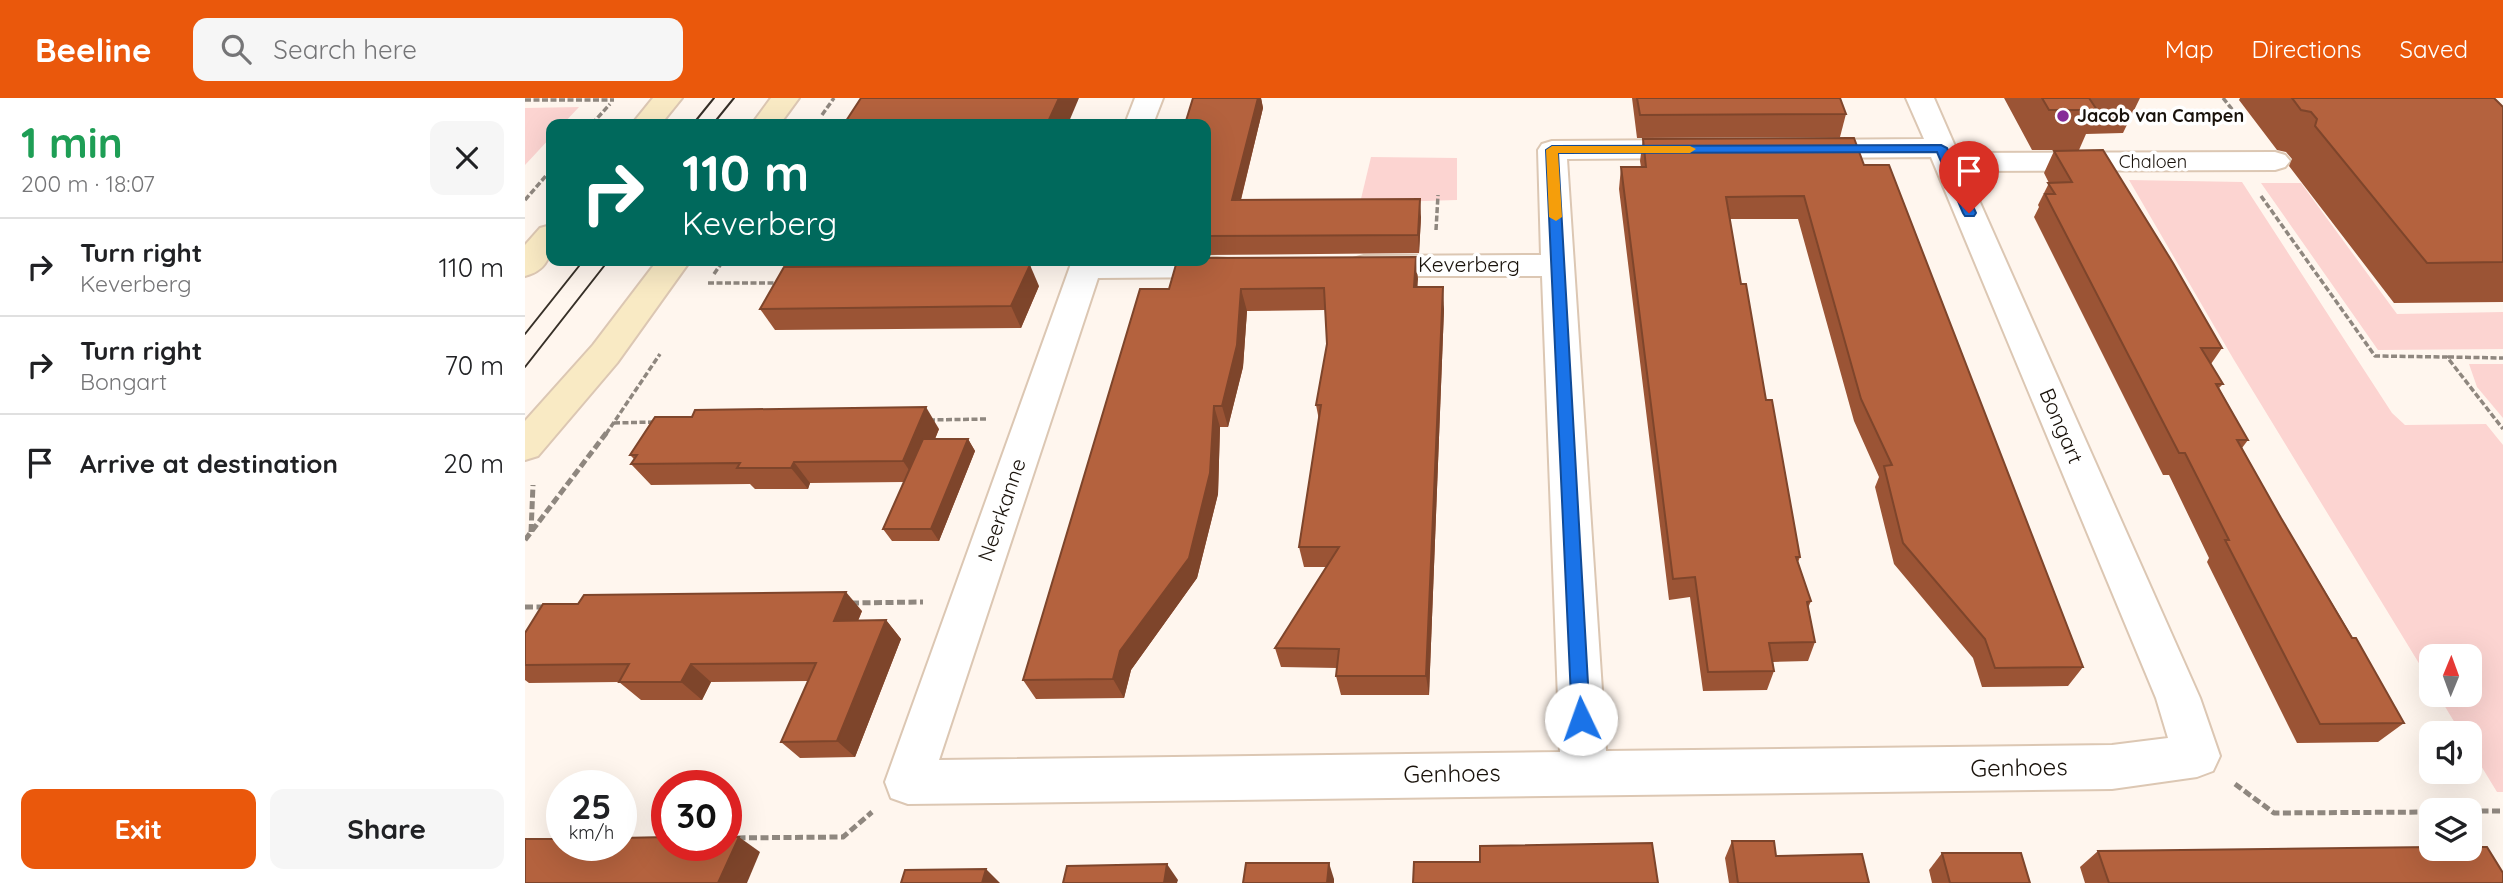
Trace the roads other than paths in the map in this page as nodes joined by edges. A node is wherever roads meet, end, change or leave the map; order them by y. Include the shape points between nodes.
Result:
1 (668, 98) edge
2 (785, 98) edge
3 (1149, 98) edge
4 (1920, 98) edge
5 (650, 119) edge
6 (770, 119) edge
7 (1141, 119) edge
8 (1719, 149) edge
9 (1775, 149) edge
10 (1944, 155) junction
11 (2275, 162) dead end
12 (546, 241) edge
13 (1558, 265) junction
14 (670, 266) edge
15 (1086, 266) edge
16 (1197, 266) edge
17 (1336, 266) edge
18 (525, 267) edge
19 (1252, 267) edge
20 (525, 446) edge
21 (2197, 756) joint
22 (1584, 772) junction
23 (908, 782) joint

1 - 5 main road
2 - 6 main road
3 - 7 street
4 - 10 street, Bongart
8 - 13 street via 1552,150
9 - 10 street
10 - 11 street, Chaloen
10 - 21 street, Bongart via 2178,698
12 - 18 main road
13 - 17 street, Keverberg
13 - 22 street
14 - 20 main road via 605,354
15 - 23 street, Neerkanne
16 - 19 street
21 - 22 street, Genhoes via 2112,767
22 - 23 street, Genhoes

